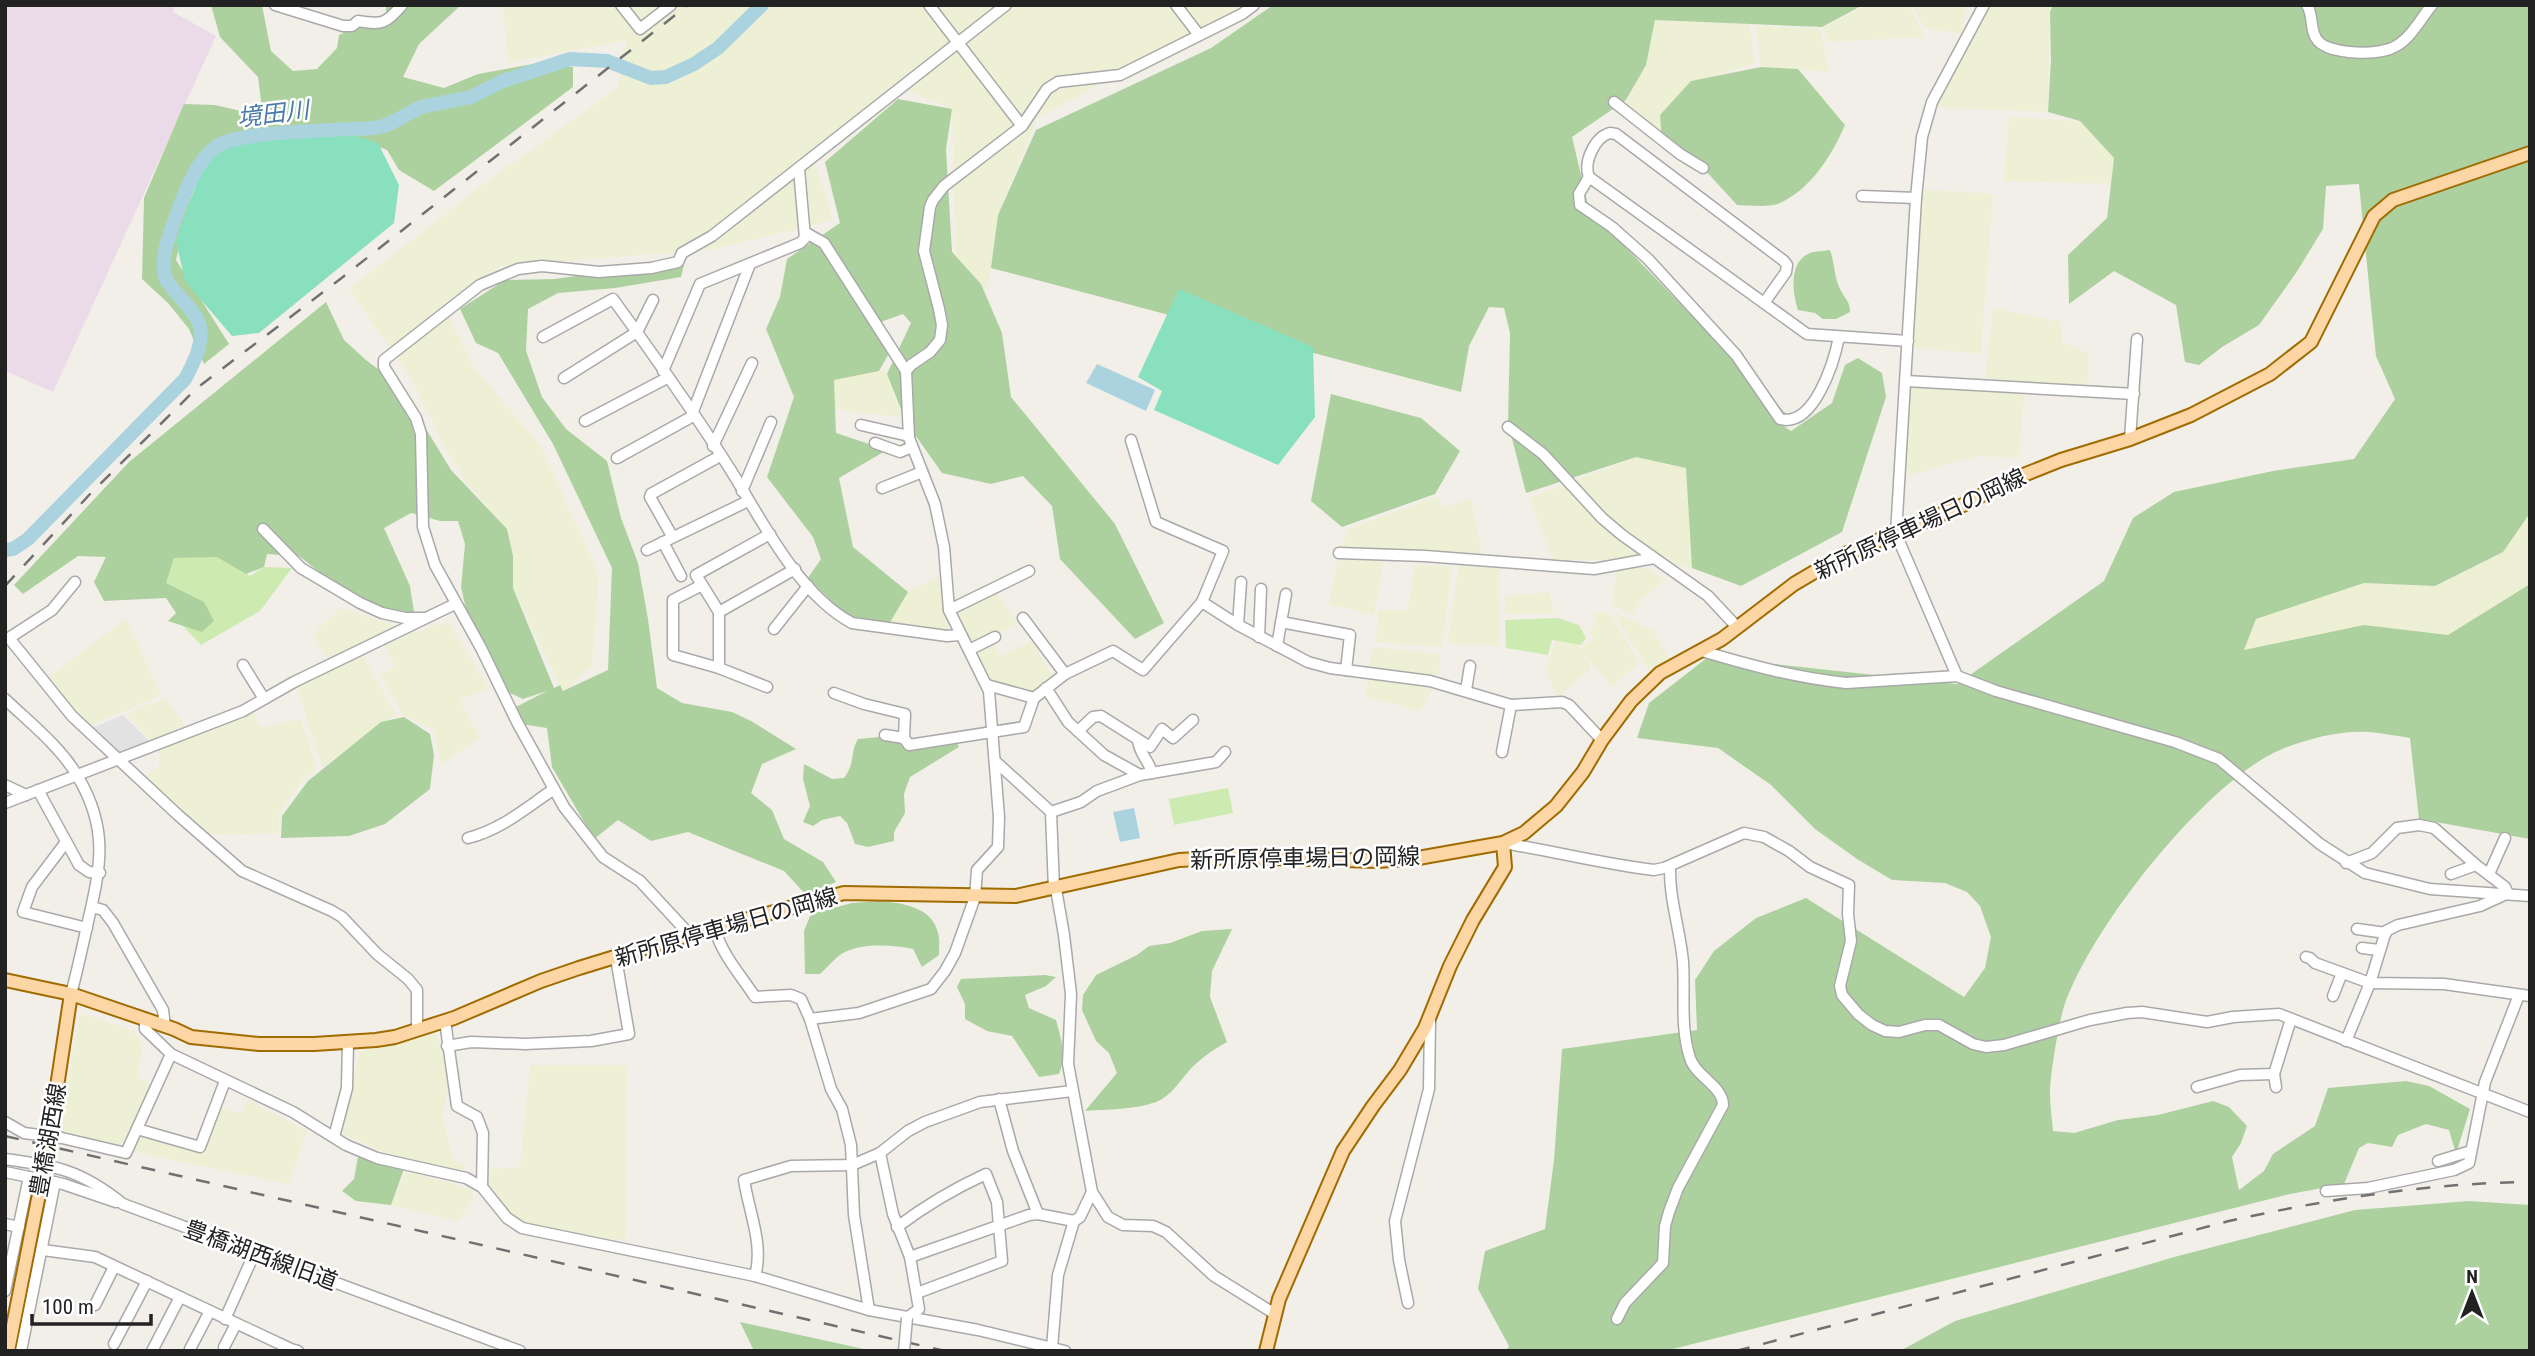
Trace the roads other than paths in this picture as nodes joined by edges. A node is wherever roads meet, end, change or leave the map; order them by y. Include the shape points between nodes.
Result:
1 (275, 5) edge
2 (402, 5) edge
3 (621, 5) edge
4 (671, 5) edge
5 (929, 5) edge
6 (1006, 5) edge
7 (1176, 5) edge
8 (1254, 5) edge
9 (1984, 5) edge
10 (2307, 5) edge
11 (2432, 5) edge
12 (1199, 35) junction
13 (960, 43) junction
14 (1614, 102) dead end
15 (1022, 126) junction
16 (2530, 153) edge
17 (1703, 168) dead end
18 (799, 169) junction
19 (1589, 177) junction
20 (1862, 196) dead end
21 (1916, 198) junction
22 (806, 233) junction
23 (750, 264) junction
24 (653, 300) dead end
25 (1764, 303) junction
26 (637, 332) junction
27 (543, 337) dead end
28 (1839, 337) junction
29 (2137, 339) dead end
30 (1908, 341) junction
31 (752, 363) dead end
32 (906, 371) junction
33 (665, 374) junction
34 (564, 379) dead end
35 (1906, 381) junction
36 (2134, 394) junction
37 (693, 415) junction
38 (585, 421) dead end
39 (771, 422) dead end
40 (862, 425) dead end
41 (1508, 427) dead end
42 (2130, 439) junction
43 (1131, 440) dead end
44 (911, 442) junction
45 (876, 443) dead end
46 (713, 446) junction
47 (720, 456) junction
48 (617, 458) dead end
49 (922, 472) junction
50 (882, 488) dead end
51 (743, 491) junction
52 (748, 501) junction
53 (263, 529) dead end
54 (770, 534) junction
55 (1896, 534) junction
56 (668, 539) junction
57 (648, 550) dead end
58 (1339, 553) dead end
59 (1654, 558) junction
60 (795, 569) junction
61 (1029, 571) dead end
62 (681, 576) dead end
63 (75, 582) dead end
64 (1241, 582) dead end
65 (702, 585) junction
66 (808, 586) junction
67 (1261, 589) dead end
68 (1286, 594) dead end
69 (1202, 602) junction
70 (455, 604) junction
71 (948, 610) junction
72 (719, 612) junction
73 (426, 618) junction
74 (1023, 618) dead end
75 (1282, 622) junction
76 (1238, 625) junction
77 (1737, 627) junction
78 (774, 629) dead end
79 (961, 635) junction
80 (995, 637) dead end
81 (1259, 637) junction
82 (1278, 646) junction
83 (968, 650) junction
84 (1702, 652) junction
85 (243, 665) dead end
86 (1470, 666) dead end
87 (719, 668) junction
88 (1346, 670) junction
89 (1065, 674) junction
90 (1957, 676) junction
91 (987, 685) junction
92 (768, 687) dead end
93 (1046, 688) junction
94 (1466, 690) junction
95 (834, 693) dead end
96 (1034, 698) junction
97 (5, 699) edge
98 (264, 699) junction
99 (1511, 705) junction
100 (1193, 720) dead end
101 (1078, 731) junction
102 (992, 732) junction
103 (885, 735) dead end
104 (904, 738) junction
105 (1138, 740) junction
106 (1602, 740) junction
107 (1150, 747) junction
108 (1225, 752) dead end
109 (1502, 752) dead end
110 (1142, 756) junction
111 (118, 759) junction
112 (995, 761) junction
113 (1152, 773) junction
114 (77, 774) junction
115 (1140, 775) junction
116 (5, 785) edge
117 (554, 789) junction
118 (38, 790) junction
119 (26, 795) junction
120 (5, 803) edge
121 (1051, 812) junction
122 (468, 838) dead end
123 (2505, 838) dead end
124 (66, 842) junction
125 (1503, 843) junction
126 (2346, 863) junction
127 (2476, 864) junction
128 (1670, 866) junction
129 (100, 873) junction
130 (2451, 874) dead end
131 (2489, 874) junction
132 (1055, 889) junction
133 (2508, 894) junction
134 (2530, 896) edge
135 (975, 897) junction
136 (92, 907) junction
137 (87, 928) junction
138 (2357, 929) dead end
139 (715, 930) junction
140 (2386, 933) junction
141 (690, 935) junction
142 (2362, 948) dead end
143 (2379, 950) junction
144 (2306, 957) dead end
145 (616, 958) junction
146 (2342, 973) junction
147 (5, 980) edge
148 (2370, 983) junction
149 (72, 994) junction
150 (2524, 995) edge
151 (2333, 996) dead end
152 (1429, 1013) junction
153 (145, 1019) junction
154 (810, 1019) junction
155 (2291, 1019) junction
156 (445, 1021) junction
157 (164, 1027) junction
158 (417, 1030) junction
159 (2346, 1041) junction
160 (348, 1042) junction
161 (447, 1046) junction
162 (171, 1054) junction
163 (2274, 1074) junction
164 (225, 1081) junction
165 (2197, 1087) dead end
166 (2276, 1087) dead end
167 (1072, 1091) junction
168 (2482, 1094) junction
169 (999, 1099) junction
170 (2530, 1112) edge
171 (5, 1122) edge
172 (137, 1129) junction
173 (334, 1137) junction
174 (2471, 1151) junction
175 (880, 1153) junction
176 (5, 1158) edge
177 (2438, 1161) dead end
178 (852, 1165) junction
179 (5, 1172) edge
180 (29, 1177) junction
181 (55, 1182) junction
182 (482, 1187) junction
183 (2326, 1191) dead end
184 (1092, 1192) junction
185 (123, 1204) junction
186 (1038, 1214) junction
187 (1074, 1221) junction
188 (5, 1224) edge
189 (1000, 1225) junction
190 (19, 1227) junction
191 (897, 1227) junction
192 (43, 1250) junction
193 (255, 1252) junction
194 (910, 1257) junction
195 (114, 1267) junction
196 (755, 1276) junction
197 (146, 1281) junction
198 (5, 1291) edge
199 (917, 1293) junction
200 (180, 1297) junction
201 (1408, 1303) dead end
202 (95, 1305) dead end
203 (869, 1310) junction
204 (209, 1311) junction
205 (1275, 1314) junction
206 (907, 1318) junction
207 (225, 1319) junction
208 (1617, 1320) dead end
209 (236, 1324) junction
210 (114, 1344) dead end
211 (224, 1347) dead end
212 (1052, 1348) junction
213 (190, 1349) dead end
214 (293, 1350) edge
215 (8, 1351) edge
216 (21, 1351) edge
217 (152, 1351) edge
218 (520, 1351) edge
219 (904, 1351) edge
220 (1065, 1351) edge
221 (1266, 1351) edge

1 - 2 street via 343,26 387,22
3 - 4 street via 640,29
5 - 13 street
6 - 13 street
7 - 12 street
8 - 12 street
9 - 21 street via 1930,107
10 - 11 street via 2313,34 2324,46 2376,52 2395,47 2406,38
12 - 15 street via 1120,75 1058,82 1047,89
13 - 15 street
13 - 18 street
14 - 17 street
15 - 32 street via 944,186 933,200 924,251 942,325 940,340
16 - 42 main road, 新所原停車場日の岡線 via 2393,200 2374,216 2311,342 2286,363 2232,395
18 - 22 street
18 - 70 street via 712,236 682,253 678,262 599,272 541,266 518,269 480,285 384,360 421,434 423,527 435,565
19 - 25 street
19 - 25 street via 1587,160 1602,137 1616,134 1784,261 1786,272
19 - 28 street via 1579,194 1580,205 1648,259 1736,355 1780,419 1792,419 1816,400
20 - 21 street
21 - 30 street
22 - 23 street via 800,243
22 - 32 street via 824,243
23 - 33 street via 700,284
23 - 37 street
24 - 26 street
25 - 28 street via 1807,334
26 - 27 street via 613,299
26 - 33 street
26 - 34 street
28 - 30 street
29 - 36 street
30 - 35 street
31 - 46 street
32 - 44 street
33 - 37 street
33 - 38 street
35 - 36 street
35 - 55 street
36 - 42 street
37 - 46 street
37 - 48 street
39 - 51 street
40 - 44 street
41 - 59 street via 1543,454 1602,518
42 - 55 main road, 新所原停車場日の岡線 via 2024,475
43 - 69 street via 1156,522 1223,551
44 - 45 street via 901,452
44 - 49 street
46 - 47 street
47 - 51 street
47 - 56 street via 650,497
49 - 50 street
49 - 71 street via 944,547
51 - 52 street
52 - 54 street
52 - 56 street
53 - 73 street via 301,568 360,603 382,613
54 - 60 street
54 - 65 street via 696,575
55 - 77 main road, 新所原停車場日の岡線 via 1823,566
55 - 90 street
56 - 57 street
56 - 62 street
58 - 59 street via 1594,569
59 - 77 street via 1708,596
60 - 66 street
60 - 72 street
61 - 71 street
63 - 111 street via 52,610 9,638 72,716
64 - 76 street
65 - 72 street
65 - 87 street via 673,600 673,655
66 - 78 street
66 - 79 street via 852,622
67 - 81 street
68 - 75 street
69 - 76 street
69 - 89 street via 1143,670 1113,651
70 - 73 street
70 - 117 street
71 - 79 street
72 - 87 street
73 - 98 street
74 - 89 street
75 - 82 street
75 - 88 street via 1350,635
76 - 81 street
77 - 84 main road, 新所原停車場日の岡線
79 - 83 street
80 - 83 street
81 - 82 street
82 - 88 street via 1312,664
83 - 91 street
84 - 90 street via 1830,681
84 - 106 main road, 新所原停車場日の岡線 via 1660,673 1631,701
85 - 98 street
86 - 94 street
87 - 92 street
88 - 94 street
89 - 93 street
90 - 126 street via 2219,759
91 - 96 street
91 - 102 street
93 - 96 street
93 - 101 street
94 - 99 street
95 - 104 street via 905,713
96 - 102 street via 1024,727
97 - 114 street
98 - 111 street
99 - 106 street via 1562,702
99 - 109 street
100 - 107 street via 1173,738 1162,729
101 - 105 street via 1093,717 1101,716
101 - 115 street via 1104,755
102 - 104 street via 909,745
102 - 112 street
103 - 104 street
105 - 107 street
105 - 110 street
106 - 125 main road, 新所原停車場日の岡線 via 1556,806
107 - 110 street
108 - 113 street via 1216,762
110 - 113 street
111 - 114 street
111 - 158 street via 242,871 342,918 417,990
112 - 121 street
112 - 135 street via 998,847 977,870
113 - 115 street
114 - 118 street
114 - 129 street via 96,817
115 - 121 street
116 - 119 street
117 - 122 street via 506,823
117 - 141 street via 603,857 640,881
118 - 119 street
118 - 124 street
119 - 120 street
121 - 132 street
123 - 131 street
124 - 129 street via 79,865
124 - 137 street via 32,887 23,912
125 - 128 street via 1619,866 1654,870
125 - 132 main road, 新所原停車場日の岡線 via 1378,861 1179,860
125 - 152 main road via 1505,867 1473,920
126 - 127 street via 2372,853 2397,828 2419,825 2443,833
126 - 133 street via 2365,873 2430,889
127 - 130 street
127 - 131 street
128 - 155 street via 1744,833 1764,836 1810,867 1849,885 1851,941 1842,995 1865,1019 1885,1031 1940,1025 1986,1047 2127,1013 2207,1022 2279,1014
128 - 208 street via 1669,886 1683,960 1686,1046 1691,1062 1721,1094 1723,1105 1668,1212 1662,1263 1632,1295
129 - 136 street
131 - 133 street
132 - 135 main road, 新所原停車場日の岡線
132 - 167 street via 1070,994
133 - 134 street
133 - 140 street via 2480,906 2398,925
135 - 139 main road, 新所原停車場日の岡線 via 844,893
135 - 154 street via 955,953 930,989 859,1013
136 - 137 street
136 - 157 street via 103,910 113,923 163,1010
137 - 149 street
138 - 140 street
139 - 141 main road, 新所原停車場日の岡線
139 - 154 street via 725,955 755,997 791,995 801,999
140 - 143 street
141 - 145 main road, 新所原停車場日の岡線
142 - 143 street
143 - 148 street
144 - 146 street
145 - 156 main road, 新所原停車場日の岡線 via 541,981
145 - 161 street via 629,1034 591,1041
146 - 148 street
146 - 151 street
147 - 149 main road
148 - 150 street via 2444,984
148 - 159 street
149 - 153 main road, 新所原停車場日の岡線
149 - 215 main road, 豊橋湖西線, bridge
150 - 168 street via 2496,1048
152 - 201 street via 1429,1089 1395,1220
152 - 205 main road via 1400,1070 1343,1151
153 - 157 main road, 新所原停車場日の岡線
153 - 162 street via 145,1029
154 - 178 street via 831,1089 842,1109
155 - 159 street
155 - 163 street
156 - 158 main road, 新所原停車場日の岡線
156 - 161 street
157 - 160 main road, 新所原停車場日の岡線 via 215,1041
158 - 160 main road, 新所原停車場日の岡線
159 - 168 street
160 - 173 street via 347,1088
161 - 182 street via 457,1106 477,1117 483,1133
162 - 164 street
162 - 172 street
163 - 165 street via 2240,1075
163 - 166 street
164 - 172 street via 200,1147
164 - 173 street via 251,1090
167 - 169 street
167 - 184 street
168 - 170 street
168 - 174 street
169 - 175 street via 941,1114
169 - 186 street
171 - 172 street via 24,1133 125,1153
173 - 182 street via 377,1158 466,1178
174 - 177 street
174 - 183 street via 2469,1164 2454,1170 2368,1188
175 - 178 street
175 - 191 street
176 - 185 street, 豊橋湖西線旧道 via 86,1177
178 - 196 street via 791,1166 744,1180 758,1245
178 - 203 street via 854,1215
179 - 180 street
180 - 181 street
180 - 190 street
181 - 185 street
181 - 192 street
182 - 196 street via 507,1218 522,1228
184 - 187 street
184 - 205 street via 1108,1217 1123,1225 1153,1226 1166,1232 1214,1276
185 - 193 street, 豊橋湖西線旧道
186 - 187 street
186 - 189 street
187 - 212 street via 1058,1275
188 - 190 street
189 - 191 street via 986,1174 926,1205
189 - 194 street
189 - 199 street via 1002,1261
190 - 198 street
191 - 194 street
192 - 195 street via 95,1257
192 - 216 street
193 - 207 street
193 - 218 street, 豊橋湖西線旧道
194 - 199 street
195 - 197 street
195 - 202 street
196 - 203 street
197 - 200 street
197 - 210 street
199 - 206 street via 919,1309
200 - 204 street
200 - 217 street
203 - 206 street
204 - 207 street
204 - 213 street
205 - 221 main road
206 - 212 street
206 - 219 street, bridge
207 - 209 street
209 - 211 street
209 - 214 street
212 - 220 street

